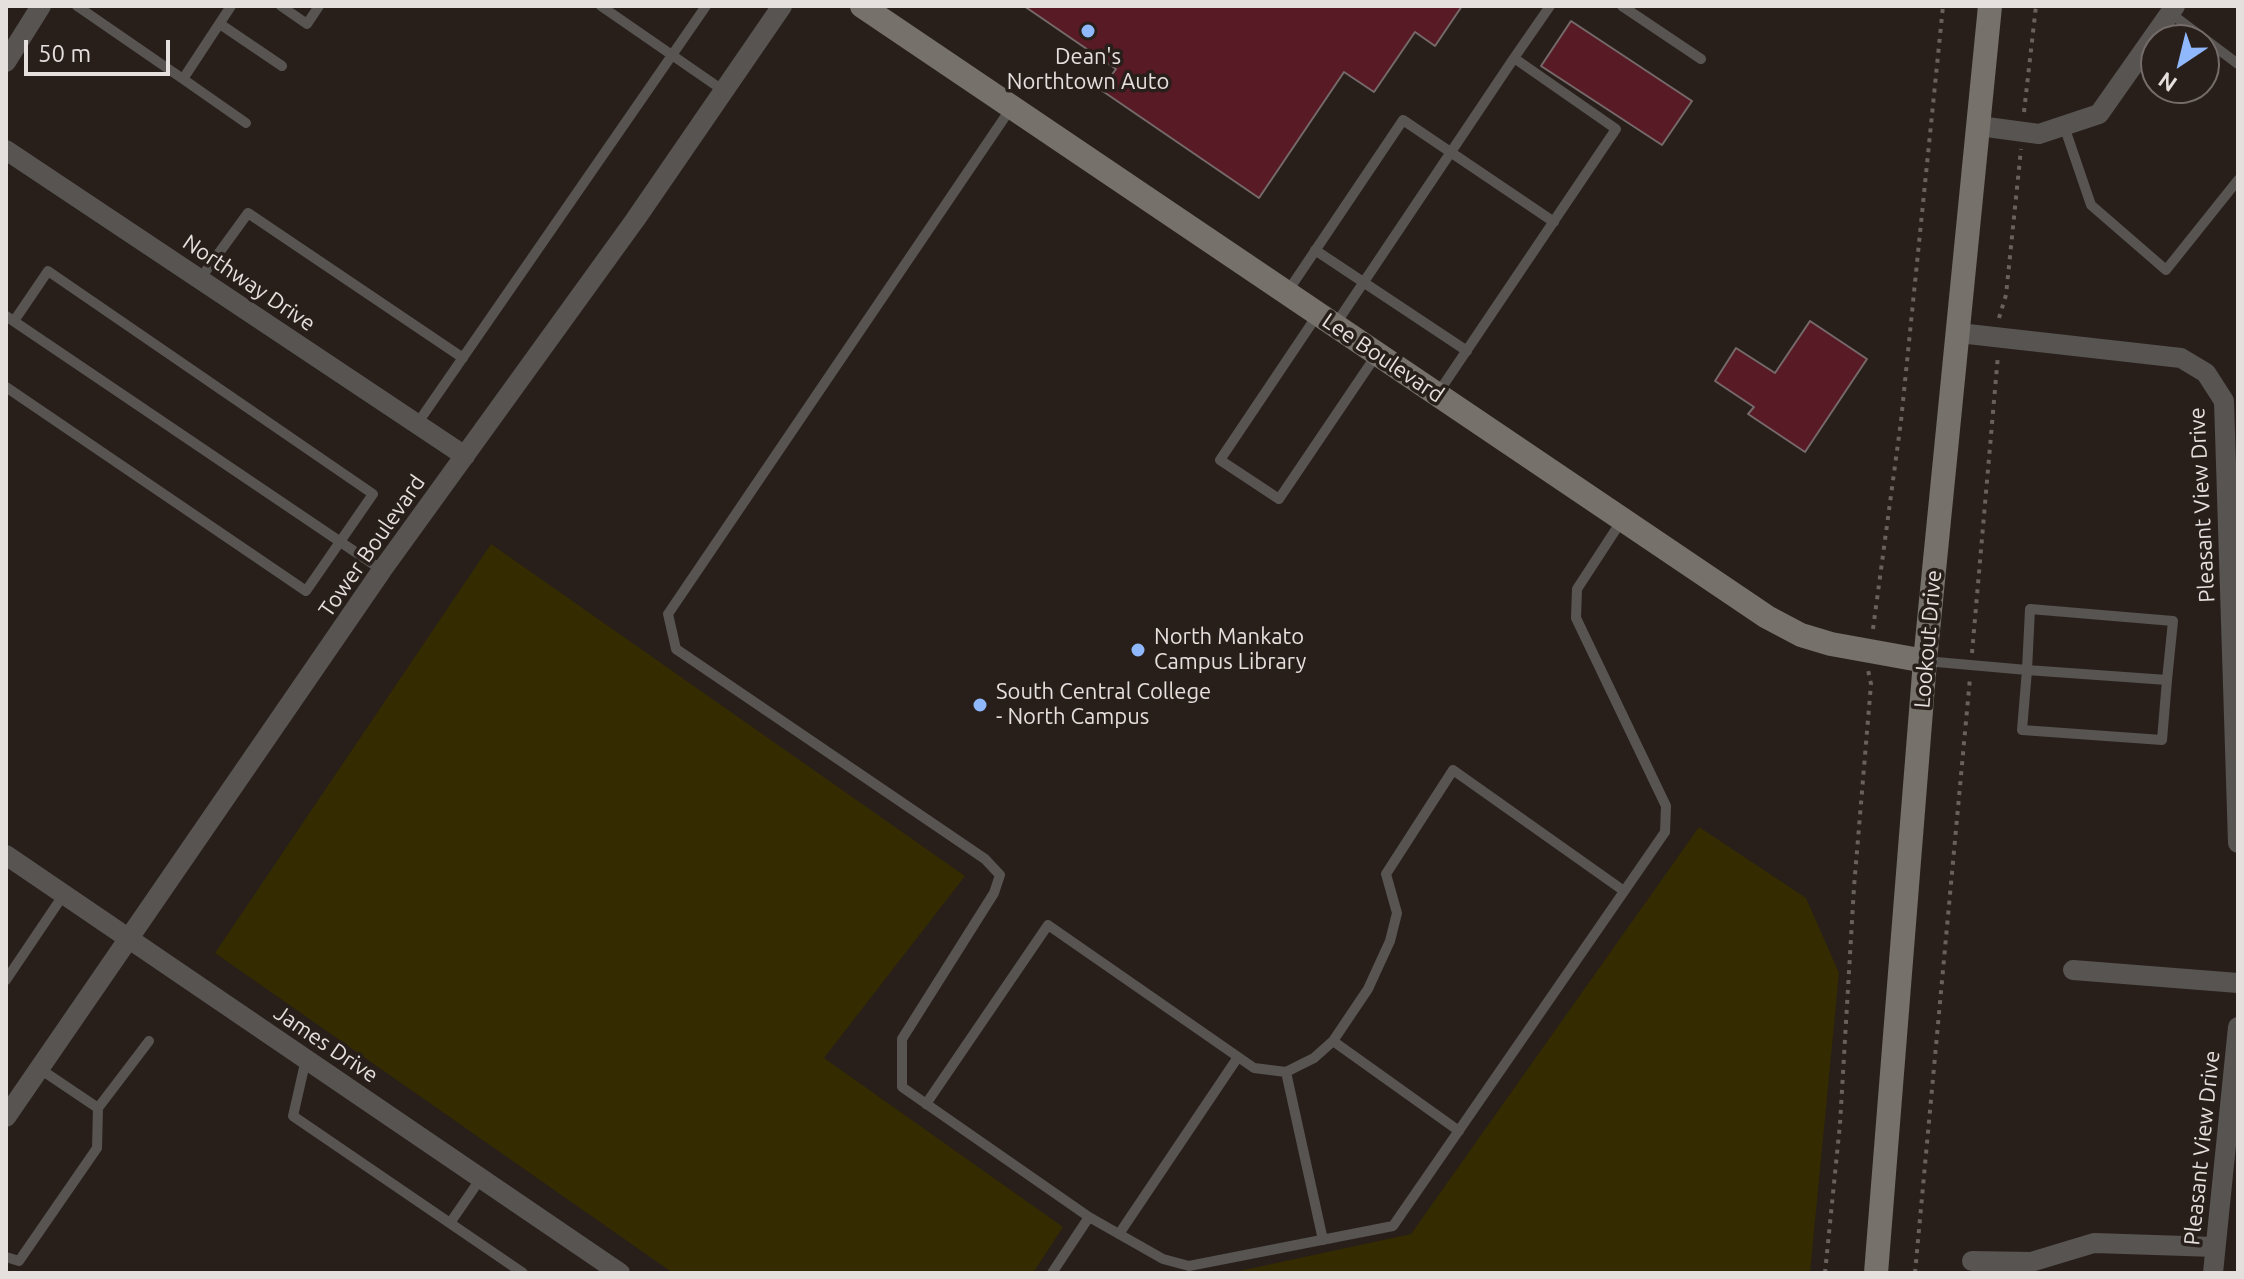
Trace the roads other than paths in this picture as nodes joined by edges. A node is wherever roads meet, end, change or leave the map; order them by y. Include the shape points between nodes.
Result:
1 (41, 6) edge
2 (77, 6) edge
3 (231, 6) edge
4 (281, 6) edge
5 (319, 6) edge
6 (601, 6) edge
7 (706, 6) edge
8 (782, 6) edge
9 (1550, 6) edge
10 (1622, 6) edge
11 (1990, 6) edge
12 (874, 9) edge
13 (2173, 10) edge
14 (220, 24) junction
15 (672, 55) junction
16 (7, 58) edge
17 (1514, 58) junction
18 (1701, 59) dead end
19 (2238, 64) edge
20 (282, 66) dead end
21 (183, 79) junction
22 (724, 91) junction
23 (1011, 107) junction
24 (246, 123) dead end
25 (1979, 126) junction
26 (2064, 126) junction
27 (6, 150) edge
28 (1451, 153) junction
29 (2238, 180) edge
30 (1554, 222) junction
31 (1315, 250) junction
32 (200, 279) junction
33 (1363, 282) junction
34 (1286, 293) junction
35 (10, 318) edge
36 (1326, 320) junction
37 (1959, 333) junction
38 (1467, 351) junction
39 (1377, 354) junction
40 (463, 358) junction
41 (6, 387) edge
42 (1437, 395) junction
43 (417, 424) junction
44 (465, 456) junction
45 (1622, 520) junction
46 (340, 542) junction
47 (382, 570) junction
48 (1925, 661) junction
49 (2027, 670) junction
50 (2167, 680) junction
51 (2238, 843) edge
52 (6, 855) edge
53 (1624, 891) junction
54 (64, 894) junction
55 (129, 941) junction
56 (2073, 970) dead end
57 (6, 980) edge
58 (2238, 983) edge
59 (2238, 1027) edge
60 (149, 1041) dead end
61 (1333, 1041) junction
62 (1238, 1057) junction
63 (306, 1059) junction
64 (40, 1069) junction
65 (1286, 1072) junction
66 (926, 1104) junction
67 (98, 1108) junction
68 (6, 1117) edge
69 (1459, 1131) junction
70 (481, 1178) junction
71 (1089, 1217) junction
72 (450, 1223) junction
73 (1119, 1234) junction
74 (1323, 1240) junction
75 (2215, 1247) junction
76 (6, 1257) edge
77 (1972, 1261) dead end
78 (523, 1273) edge
79 (620, 1273) edge
80 (1052, 1273) edge
81 (1876, 1273) edge
82 (2213, 1273) edge

1 - 16 street
2 - 21 lane
3 - 14 lane
4 - 5 lane via 307,24
6 - 15 lane
7 - 15 lane
8 - 22 street, Tower Boulevard
9 - 17 lane
10 - 18 lane
11 - 25 main road, Lookout Drive
12 - 23 main road, Lee Boulevard
13 - 19 lane
13 - 26 street via 2099,114
14 - 20 lane
14 - 21 lane
15 - 22 lane
15 - 40 lane
17 - 28 lane
17 - 30 lane via 1616,129
21 - 24 lane
22 - 44 street, Tower Boulevard
23 - 34 main road, Lee Boulevard
23 - 66 lane via 668,614 676,649 985,859 1000,875 994,893 902,1039 902,1087
25 - 26 street via 2039,134
25 - 37 main road, Lookout Drive
26 - 29 lane via 2091,205 2166,270
27 - 32 street, Northway Drive
28 - 30 lane
28 - 31 lane via 1403,120
28 - 33 lane
30 - 38 lane
31 - 33 lane
31 - 34 lane
32 - 40 lane via 248,213
32 - 43 street, Northway Drive
33 - 36 lane
33 - 38 lane
34 - 36 main road, Lee Boulevard
35 - 46 lane
35 - 46 lane via 48,271 373,494
36 - 39 main road, Lee Boulevard
36 - 39 lane via 1220,460 1279,499
37 - 48 main road, Lookout Drive
37 - 51 street, Pleasant View Drive via 2181,358 2206,373 2224,401
38 - 42 lane
39 - 42 main road, Lee Boulevard
40 - 43 lane
41 - 46 lane via 306,591
42 - 45 main road, Lee Boulevard
43 - 44 street, Northway Drive
44 - 47 street, Tower Boulevard
45 - 48 main road, Lee Boulevard via 1801,635
45 - 53 lane via 1577,589 1576,618 1666,806 1665,832
46 - 47 lane
47 - 55 street, Tower Boulevard
48 - 49 lane
48 - 81 main road, Lookout Drive
49 - 50 lane
49 - 50 lane via 2022,730 2162,740
49 - 50 lane via 2030,609 2173,621
52 - 54 street, James Drive
53 - 61 lane via 1453,770 1386,874 1397,913 1390,941 1368,989
53 - 69 lane
54 - 55 street, James Drive
54 - 57 lane
55 - 63 street, James Drive
55 - 64 street, Tower Boulevard
56 - 58 street
59 - 75 street, Pleasant View Drive
60 - 67 lane
61 - 65 lane
61 - 69 lane
62 - 65 lane via 1254,1068
62 - 66 lane via 1048,925
62 - 73 lane
63 - 70 street, James Drive
63 - 72 lane via 293,1116
64 - 67 lane
64 - 68 street, Tower Boulevard
65 - 74 lane
66 - 71 lane
67 - 76 lane via 97,1148 19,1261
69 - 74 lane via 1393,1226
70 - 72 lane
70 - 79 street, James Drive
71 - 73 lane
71 - 80 lane
72 - 78 lane
73 - 74 lane via 1163,1259 1189,1266
75 - 77 street via 2094,1243 2031,1262
75 - 82 street, Pleasant View Drive

